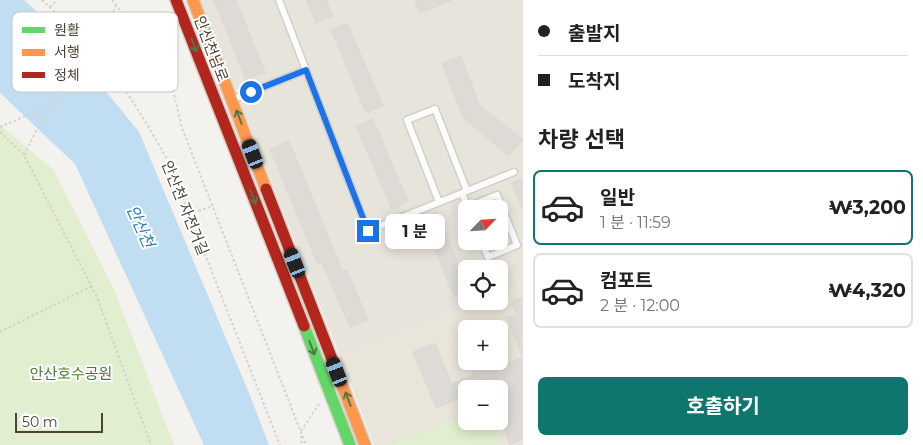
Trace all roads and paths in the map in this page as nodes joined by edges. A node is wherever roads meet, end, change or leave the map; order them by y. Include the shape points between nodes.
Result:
1 (42, 0) edge
2 (57, 0) edge
3 (112, 0) edge
4 (176, 0) edge
5 (193, 0) edge
6 (279, 0) edge
7 (116, 4) junction
8 (50, 8) junction
9 (54, 12) edge
10 (113, 12) edge
11 (122, 12) edge
12 (306, 70) junction
13 (67, 92) edge
14 (126, 92) edge
15 (173, 92) edge
16 (64, 94) junction
17 (232, 100) junction
18 (217, 104) junction
19 (0, 127) edge
20 (0, 132) edge
21 (24, 155) junction
22 (514, 172) dead end
23 (464, 192) junction
24 (466, 200) edge
25 (485, 200) edge
26 (499, 200) edge
27 (439, 202) junction
28 (213, 206) junction
29 (189, 214) junction
30 (508, 221) edge
31 (508, 249) edge
32 (485, 250) edge
33 (506, 250) edge
34 (92, 286) junction
35 (0, 332) edge
36 (328, 390) junction
37 (301, 432) junction
38 (151, 445) edge
39 (280, 445) edge
40 (302, 445) edge
41 (306, 445) edge
42 (350, 445) edge
43 (365, 445) edge

1 - 8 path, 안산천 자전거길
2 - 8 path
3 - 7 path
4 -> 18 street, 안산천남로
5 - 17 street, 안산천남로
6 - 12 lane
7 - 10 path, bridge
7 - 11 path
8 - 9 path, 안산천 자전거길
12 - 17 lane
12 - 27 lane via 368,231
13 - 16 path, bridge
14 - 29 path, 안산천 자전거길 via 170,164
15 - 28 path via 182,128
16 - 19 path, bridge
16 - 21 path, bridge via 38,127
17 - 18 lane
43 -> 17 street, 안산천남로
18 -> 36 street, 안산천남로
20 - 21 path
21 - 34 path
22 - 23 lane
23 - 24 lane
23 - 27 lane
23 - 27 lane via 434,109 407,120
25 - 26 lane via 497,194
28 - 29 path
28 - 37 path
29 - 39 path, 안산천 자전거길
30 - 31 lane via 518,245
32 - 33 lane via 488,257
34 - 35 path
34 - 38 path
36 - 37 path
36 - 42 street, 안산천남로
37 - 40 path
37 - 41 path

